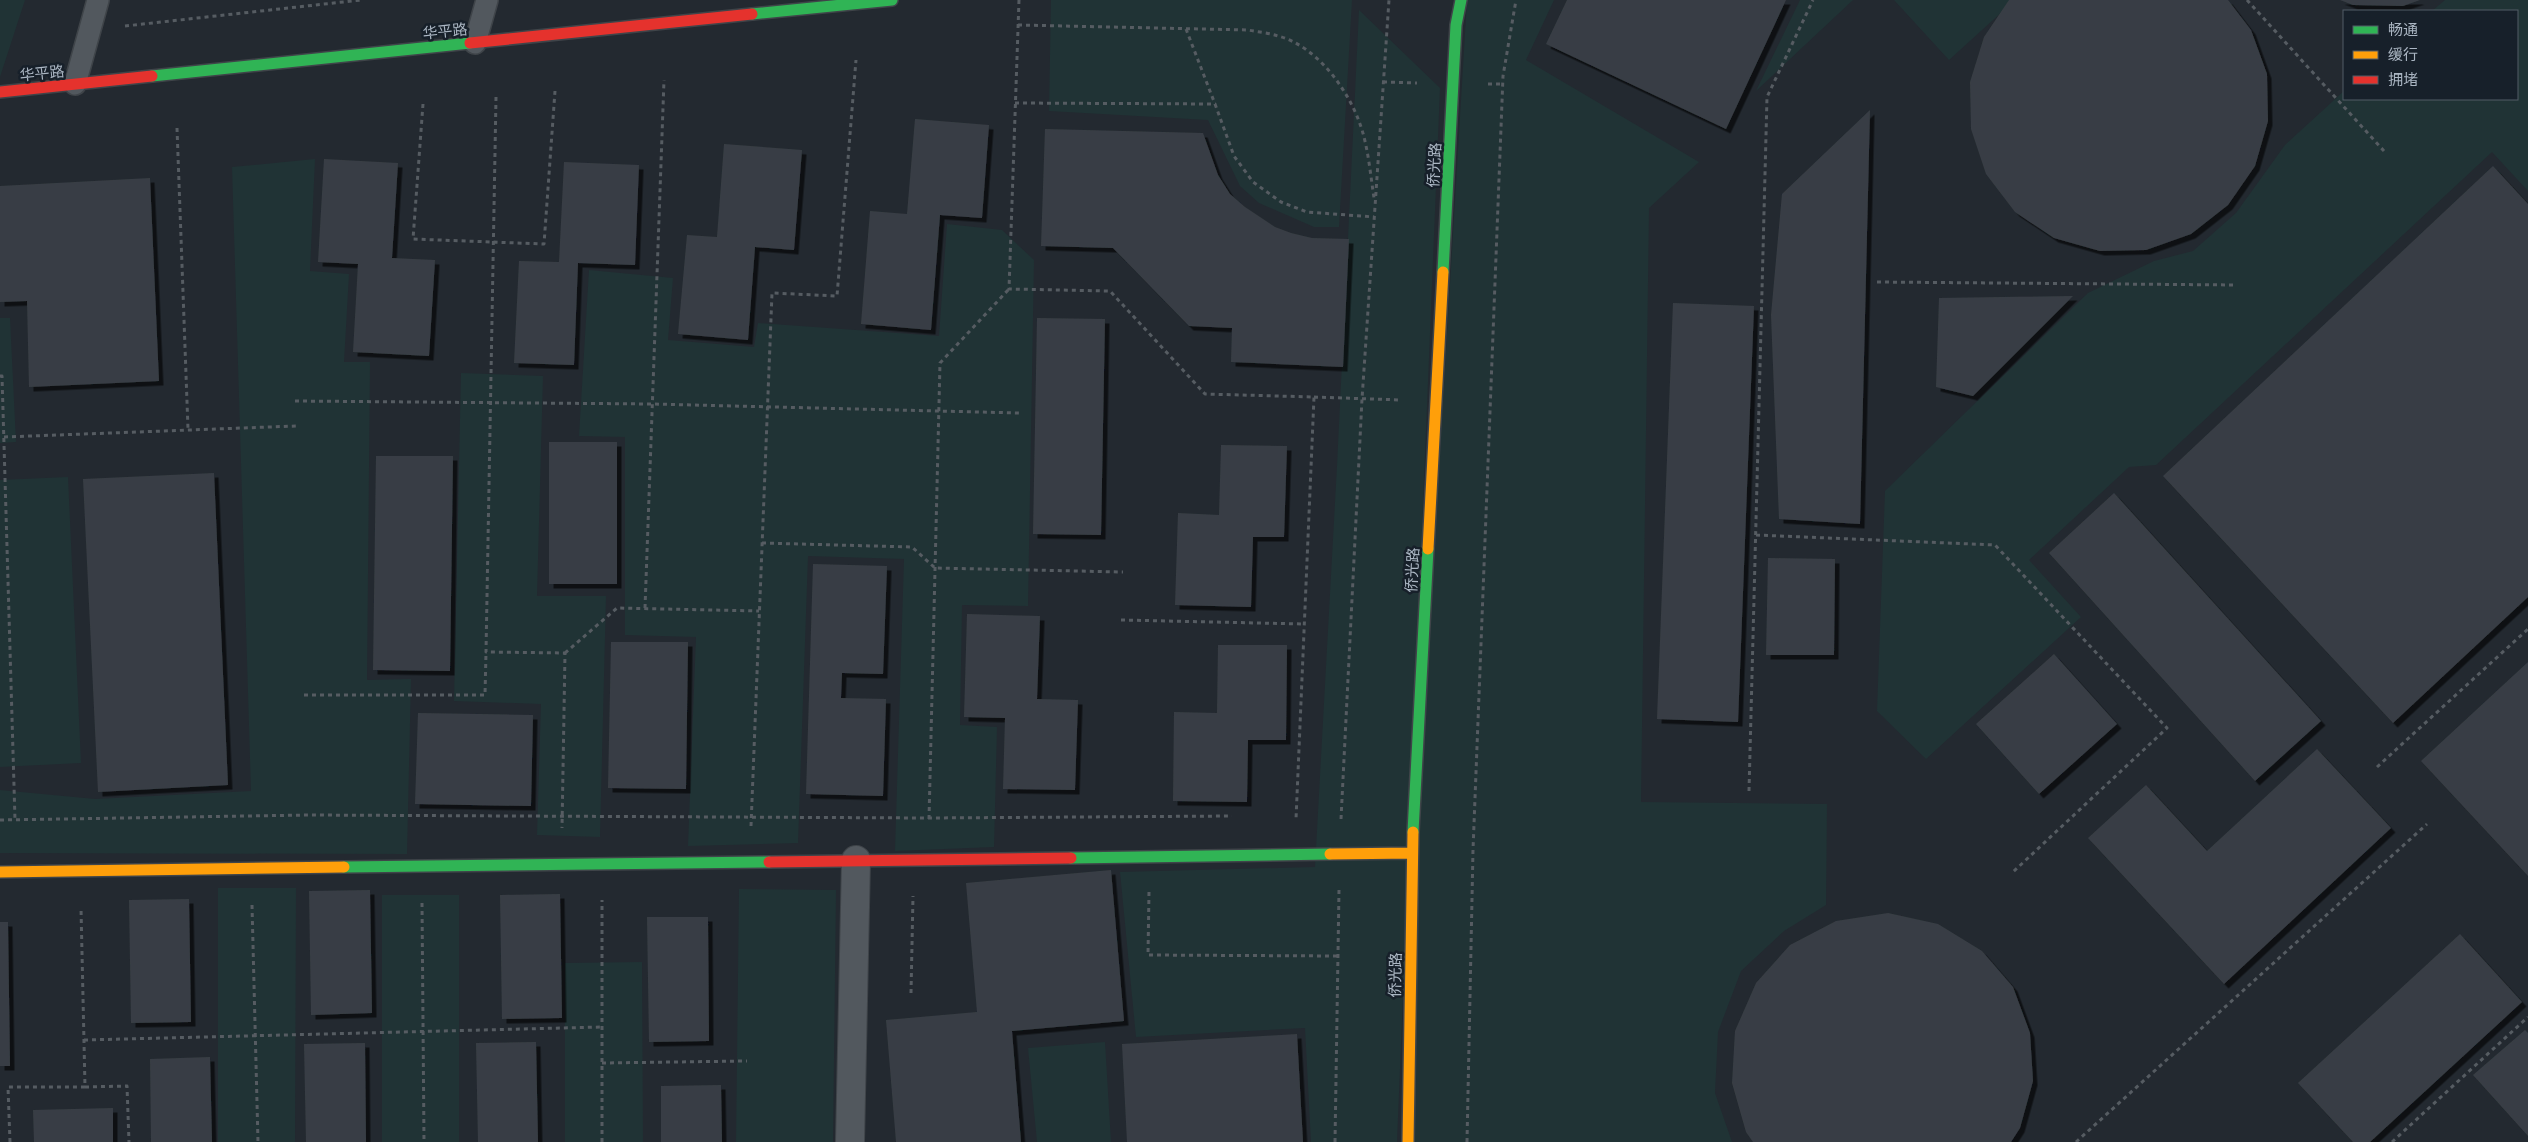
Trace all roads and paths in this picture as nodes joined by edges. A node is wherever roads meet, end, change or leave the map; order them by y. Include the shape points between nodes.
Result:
1 (98, 0) edge
2 (360, 0) edge
3 (487, 0) edge
4 (892, 0) edge
5 (1019, 0) edge
6 (1389, 0) edge
7 (1461, 0) edge
8 (1516, 0) edge
9 (1813, 0) edge
10 (2248, 0) edge
11 (1018, 25) junction
12 (1186, 29) junction
13 (90, 30) junction
14 (475, 43) junction
15 (856, 60) dead end
16 (664, 80) dead end
17 (75, 84) junction
18 (555, 91) dead end
19 (0, 92) edge
20 (496, 97) dead end
21 (1016, 103) junction
22 (423, 104) dead end
23 (1215, 104) junction
24 (177, 128) dead end
25 (2384, 151) dead end
26 (1375, 206) junction
27 (1374, 217) junction
28 (493, 243) junction
29 (1877, 282) dead end
30 (2237, 285) dead end
31 (1009, 289) junction
32 (0, 376) edge
33 (1314, 397) junction
34 (1362, 399) junction
35 (295, 401) dead end
36 (490, 402) junction
37 (1436, 402) junction
38 (652, 404) junction
39 (768, 407) junction
40 (939, 411) junction
41 (1019, 413) dead end
42 (296, 426) dead end
43 (188, 429) junction
44 (4, 437) junction
45 (1756, 535) junction
46 (762, 543) junction
47 (935, 568) junction
48 (1123, 572) dead end
49 (646, 608) junction
50 (759, 611) junction
51 (1121, 620) dead end
52 (1304, 624) junction
53 (2528, 628) edge
54 (486, 652) junction
55 (565, 653) junction
56 (304, 695) dead end
57 (2376, 766) dead end
58 (1749, 791) dead end
59 (562, 815) junction
60 (1342, 815) junction
61 (1238, 816) dead end
62 (1286, 816) dead end
63 (1296, 816) junction
64 (1305, 816) dead end
65 (1332, 816) dead end
66 (752, 817) junction
67 (929, 818) junction
68 (0, 820) edge
69 (16, 820) junction
70 (2427, 824) dead end
71 (1412, 853) junction
72 (1340, 854) junction
73 (1294, 855) junction
74 (1149, 856) junction
75 (856, 860) junction
76 (914, 860) junction
77 (928, 860) junction
78 (750, 862) junction
79 (561, 864) junction
80 (602, 864) junction
81 (422, 866) junction
82 (251, 869) junction
83 (80, 871) junction
84 (0, 872) edge
85 (2013, 872) dead end
86 (1337, 956) junction
87 (911, 993) dead end
88 (2528, 1017) edge
89 (602, 1027) junction
90 (424, 1030) junction
91 (256, 1036) junction
92 (84, 1040) junction
93 (747, 1061) dead end
94 (602, 1063) junction
95 (86, 1088) junction
96 (10, 1142) edge
97 (129, 1142) edge
98 (258, 1142) edge
99 (424, 1142) edge
100 (602, 1142) edge
101 (850, 1142) edge
102 (1335, 1142) edge
103 (1408, 1142) edge
104 (1467, 1142) edge
105 (2076, 1142) edge
106 (2392, 1142) edge

1 - 13 lane
2 - 13 path
3 - 14 lane
4 - 14 street, 华平路
5 - 11 path
6 - 26 path
7 - 37 street, 侨光路 via 1456,35
8 - 104 path via 1503,76 1473,850
9 - 45 path via 1767,97
10 - 25 path
11 - 12 path
11 - 21 path
12 - 23 path
12 - 26 path via 1248,30 1280,36 1316,58 1351,104 1364,136
13 - 17 lane
14 - 17 street, 华平路
15 - 39 path via 837,296 772,293
16 - 38 path
17 - 19 street, 华平路
18 - 28 path via 544,244
20 - 28 path
21 - 23 path
21 - 31 path
22 - 28 path via 413,239
23 - 27 path via 1234,156 1253,182 1281,202 1307,212
24 - 43 path
26 - 27 path
27 - 34 path
28 - 36 path
29 - 30 path
31 - 33 path via 1110,291 1205,394
31 - 40 path via 940,363
32 - 44 path
33 - 34 path
33 - 52 path
34 - 37 path
34 - 60 path
35 - 36 path
36 - 38 path
36 - 54 path
37 - 71 street, 侨光路
38 - 39 path
38 - 49 path
39 - 40 path
39 - 46 path
40 - 41 path
40 - 47 path
42 - 43 path
43 - 44 path
44 - 69 path
45 - 58 path
45 - 85 path via 1996,545 2167,728
46 - 47 path via 912,547
46 - 50 path
47 - 48 path
47 - 67 path
49 - 50 path
49 - 55 path via 616,608
50 - 66 path
51 - 52 path
52 - 63 path
53 - 57 path
54 - 55 path
54 - 56 path via 485,695
55 - 59 path
59 - 66 path
59 - 69 path
59 - 79 path
60 - 65 path
60 - 72 path
61 - 67 path
62 - 63 path
63 - 64 path
63 - 73 path
66 - 67 path
66 - 78 path
67 - 77 path
68 - 69 path
70 - 105 path
71 - 72 street
71 - 103 street, 侨光路
72 - 73 street
72 - 86 path
73 - 74 street
74 - 77 street
74 - 86 path via 1148,955
75 - 76 street
75 - 78 street
75 - 101 street
76 - 77 street
76 - 87 path
78 - 80 street
79 - 80 street
79 - 81 street
80 - 89 path
81 - 82 street
81 - 90 path
82 - 83 street
82 - 91 path
83 - 84 street
83 - 92 path
86 - 102 path
88 - 106 path
89 - 90 path
89 - 94 path
90 - 91 path
90 - 99 path
91 - 92 path
91 - 98 path
92 - 95 path
93 - 94 path
94 - 100 path
95 - 96 path via 8,1087
95 - 97 path via 127,1086

